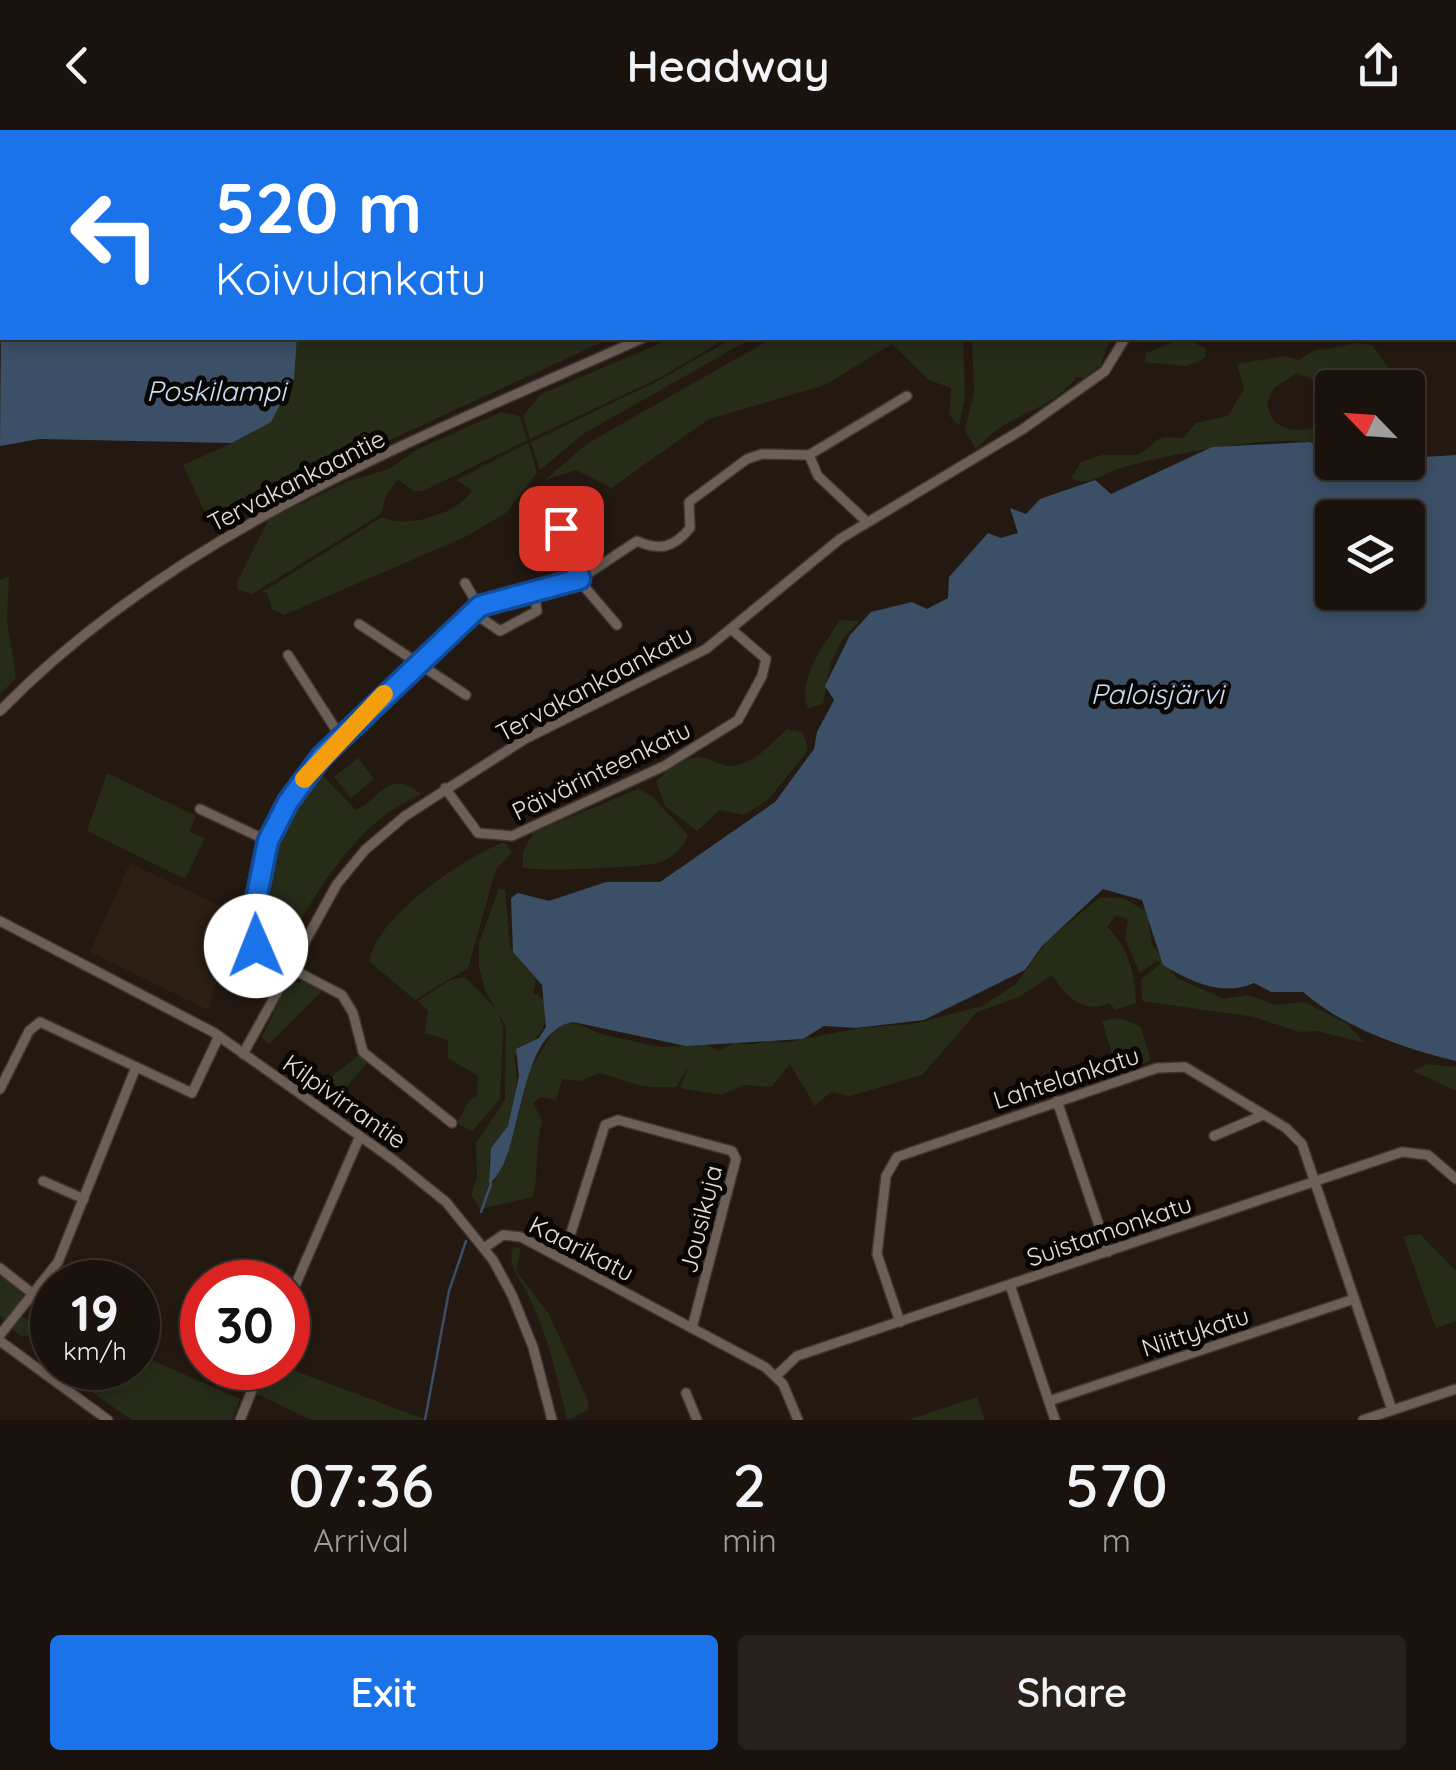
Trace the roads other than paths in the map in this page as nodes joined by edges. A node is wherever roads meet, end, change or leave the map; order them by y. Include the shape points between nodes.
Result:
1 (639, 340) edge
2 (1124, 340) edge
3 (906, 396) dead end
4 (809, 455) junction
5 (867, 522) junction
6 (561, 528) dead end
7 (580, 579) junction
8 (465, 582) dead end
9 (534, 591) junction
10 (476, 609) junction
11 (360, 624) dead end
12 (617, 625) dead end
13 (731, 629) junction
14 (288, 655) dead end
15 (418, 661) junction
16 (466, 695) dead end
17 (0, 711) edge
18 (340, 736) junction
19 (445, 788) junction
20 (200, 809) dead end
21 (268, 841) junction
22 (0, 922) edge
23 (289, 967) junction
24 (219, 1036) junction
25 (243, 1054) junction
26 (136, 1067) junction
27 (0, 1089) edge
28 (1058, 1100) junction
29 (1263, 1114) junction
30 (452, 1123) dead end
31 (360, 1136) junction
32 (1214, 1136) dead end
33 (1456, 1179) edge
34 (43, 1181) dead end
35 (1316, 1182) junction
36 (84, 1199) junction
37 (484, 1248) junction
38 (1108, 1252) junction
39 (563, 1258) junction
40 (59, 1260) edge
41 (306, 1260) edge
42 (0, 1268) edge
43 (1010, 1285) junction
44 (30, 1292) edge
45 (30, 1298) edge
46 (1354, 1299) junction
47 (900, 1322) junction
48 (692, 1328) junction
49 (0, 1338) edge
50 (776, 1376) junction
51 (1456, 1389) edge
52 (253, 1390) edge
53 (686, 1393) dead end
54 (1049, 1400) junction
55 (1392, 1410) junction
56 (108, 1420) edge
57 (240, 1420) edge
58 (552, 1420) edge
59 (698, 1420) edge
60 (798, 1420) edge
61 (1055, 1420) edge
62 (1363, 1420) edge

1 - 17 street, Tervakankaantie via 236,531 80,634
2 - 5 street, Tervakankaankatu via 1105,371 1023,429
3 - 4 street
4 - 5 street via 818,476
4 - 7 street via 747,459 689,502 692,520 685,534 660,549 637,541
5 - 13 street, Tervakankaankatu
6 - 7 street
7 - 9 street
7 - 12 street
8 - 10 street
9 - 10 street
9 - 10 street via 537,611 500,631
10 - 15 street
11 - 15 street
13 - 19 street, Tervakankaankatu via 690,658 525,739
13 - 19 street, Päivärinteenkatu via 766,659 747,707 732,724 664,766 512,836 478,833
14 - 18 street
15 - 16 street
15 - 18 street
18 - 21 street via 302,781
19 - 23 street, Tervakankaankatu via 350,866
20 - 21 street
21 - 23 street via 250,938
22 - 24 street, Kilpivirrantie
23 - 25 street, Tervakankaankatu
23 - 30 street via 342,995 363,1052
24 - 25 street, Kilpivirrantie
24 - 26 street via 192,1093
25 - 31 street, Kilpivirrantie
26 - 27 street via 40,1022
26 - 36 street
28 - 29 street, Lahtelankatu via 1176,1065
28 - 38 street
28 - 47 street, Lahtelankatu via 893,1160 877,1254
29 - 32 street
29 - 35 street, Lahtelankatu via 1296,1137
31 - 37 street, Kilpivirrantie via 446,1202
31 - 41 street
33 - 35 street, Suistamonkatu via 1412,1150
34 - 36 street
35 - 38 street, Suistamonkatu
35 - 46 street, Lahtelankatu
36 - 40 street
37 - 39 street, Kaarikatu via 516,1235
37 - 58 street, Kilpivirrantie via 527,1328
38 - 43 street, Suistamonkatu
39 - 48 street, Kaarikatu
39 - 48 street, Jousikuja via 605,1125 618,1120 732,1150 736,1159
42 - 44 street
43 - 47 street, Suistamonkatu
43 - 54 street
45 - 49 street
46 - 54 street, Niittykatu
46 - 55 street, Lahtelankatu
47 - 50 street, Suistamonkatu via 792,1358
48 - 50 street, Kaarikatu
49 - 56 street
50 - 60 street
51 - 55 street
52 - 57 street
53 - 59 street
54 - 61 street
55 - 62 street

